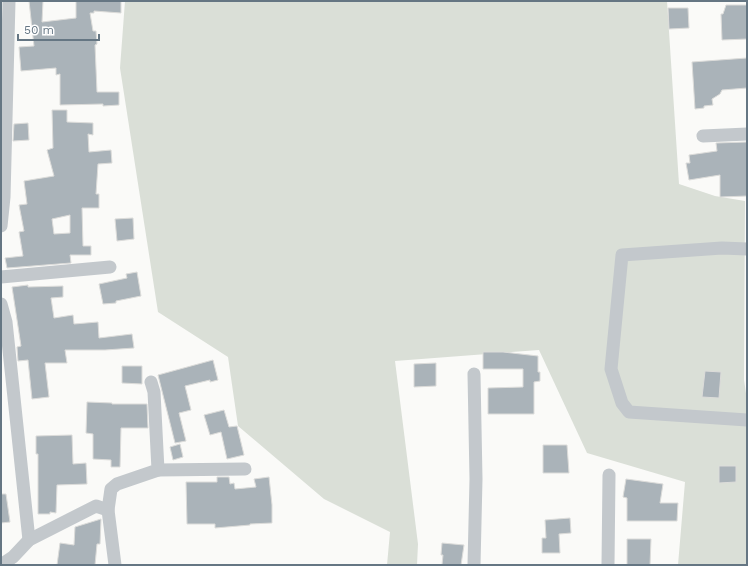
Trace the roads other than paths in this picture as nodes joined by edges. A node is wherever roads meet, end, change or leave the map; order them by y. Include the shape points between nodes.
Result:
1 (9, 1) edge
2 (747, 134) edge
3 (703, 136) dead end
4 (1, 226) edge
5 (747, 249) edge
6 (110, 267) dead end
7 (1, 278) edge
8 (1, 304) edge
9 (474, 374) dead end
10 (151, 382) dead end
11 (747, 420) edge
12 (245, 469) dead end
13 (158, 470) junction
14 (609, 475) dead end
15 (108, 510) junction
16 (29, 540) junction
17 (1, 565) edge
18 (115, 565) edge
19 (474, 565) edge
20 (608, 565) edge

1 - 4 street
2 - 3 street
5 - 11 street via 722,248 622,255 611,369 622,403 629,412
6 - 7 street
8 - 16 street via 6,322
9 - 19 street
10 - 13 street via 154,392
12 - 13 street
13 - 15 street via 117,484 111,489
14 - 20 street
15 - 16 street via 96,506
15 - 18 street
16 - 17 street via 13,557

